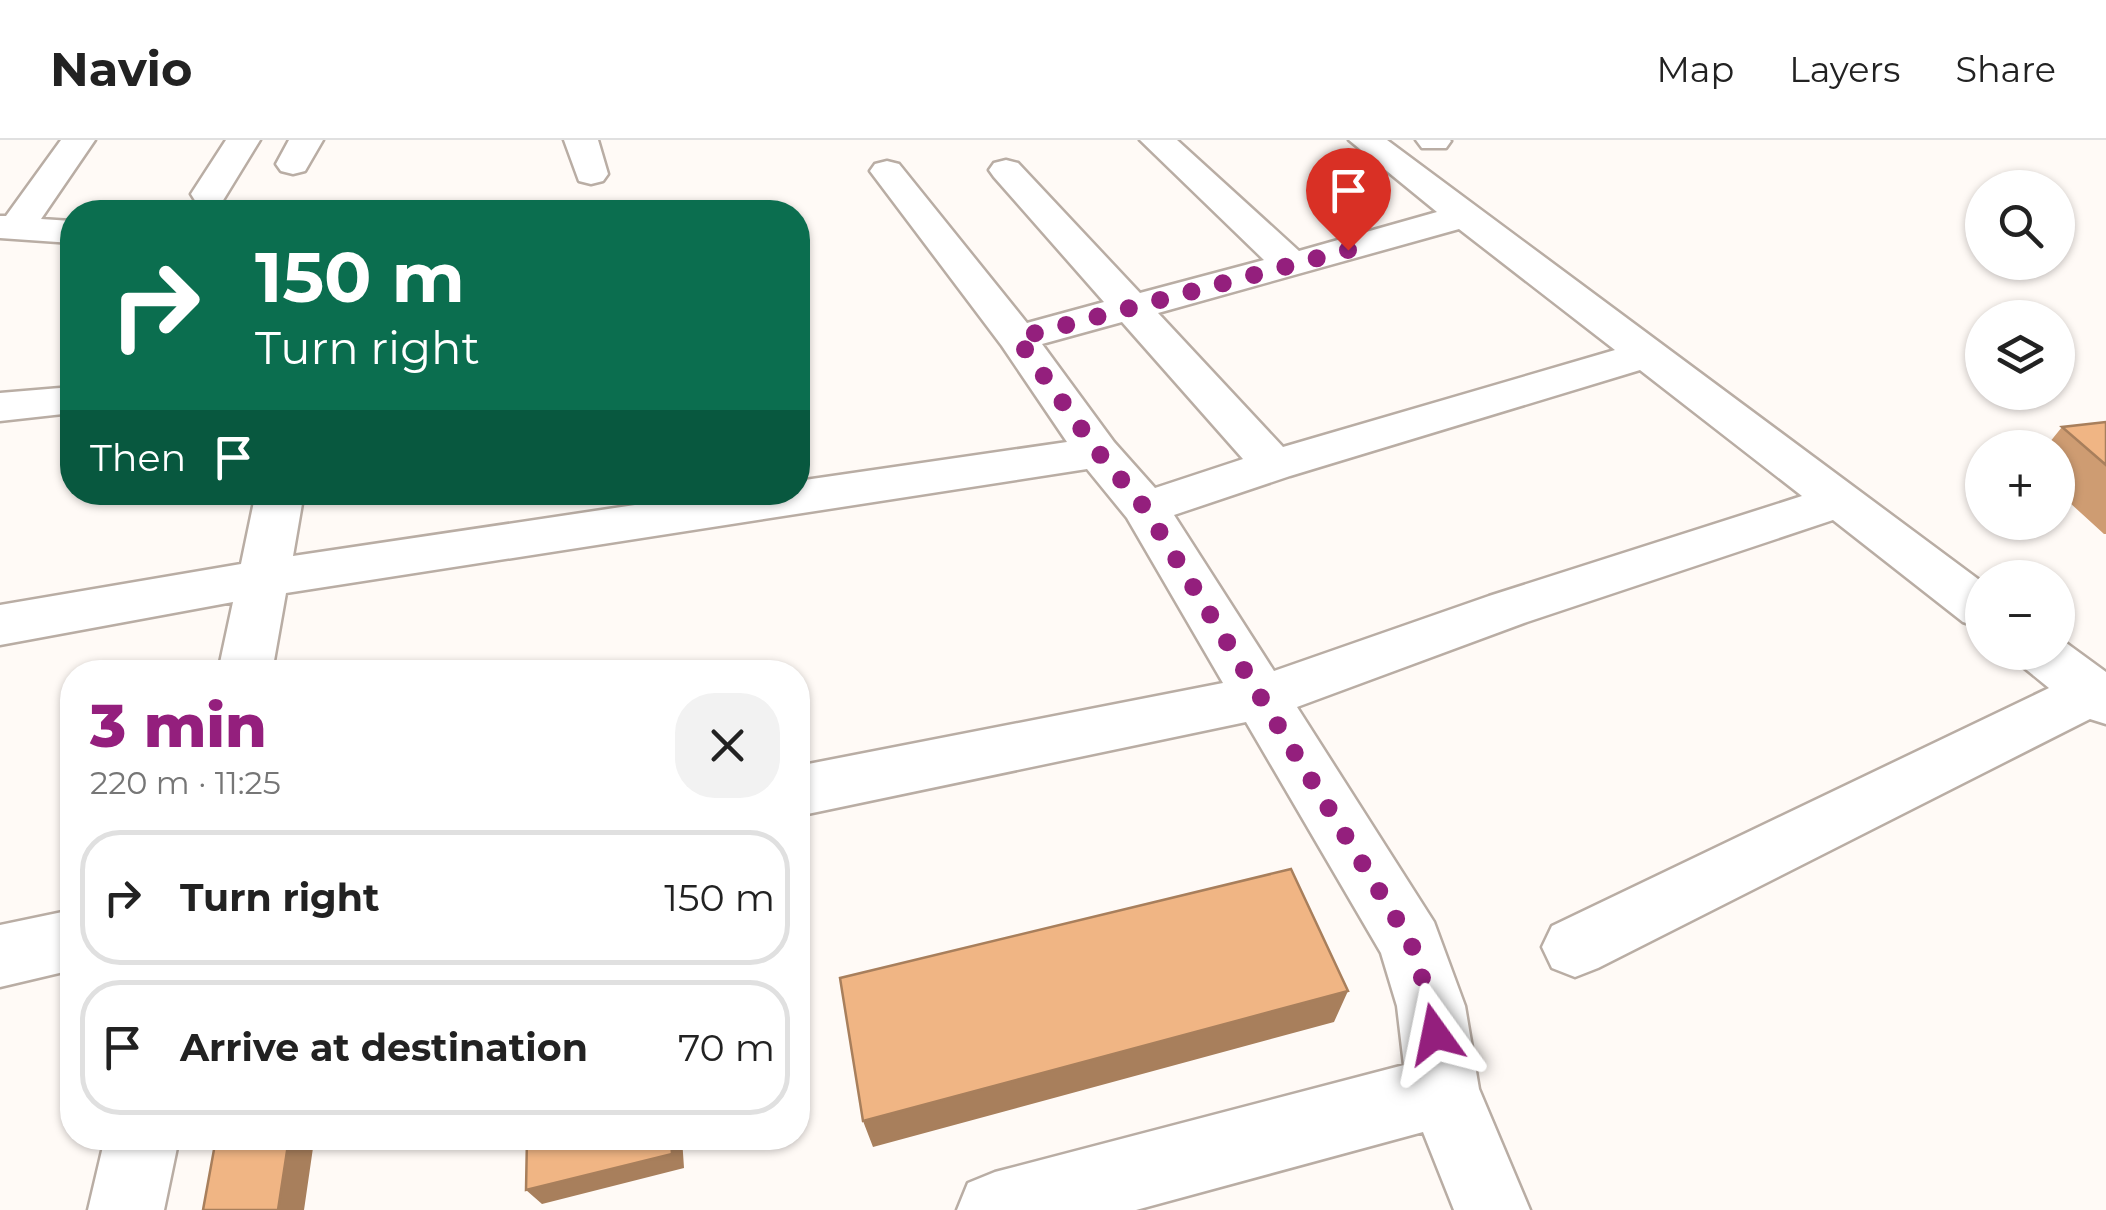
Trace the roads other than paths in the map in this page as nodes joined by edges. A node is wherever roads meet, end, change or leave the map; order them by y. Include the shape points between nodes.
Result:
1 (78, 140) edge
2 (244, 140) edge
3 (581, 140) edge
4 (1157, 140) edge
5 (1366, 140) edge
6 (1006, 170) dead end
7 (888, 171) dead end
8 (592, 174) dead end
9 (209, 194) dead end
10 (1464, 214) junction
11 (9, 227) edge
12 (60, 231) edge
13 (1292, 266) junction
14 (1128, 306) junction
15 (1017, 338) junction
16 (1645, 355) junction
17 (60, 401) edge
18 (0, 408) edge
19 (1098, 452) junction
20 (1274, 465) junction
21 (810, 496) edge
22 (1838, 502) junction
23 (278, 505) edge
24 (747, 505) edge
25 (1145, 508) junction
26 (264, 578) junction
27 (1965, 596) edge
28 (0, 625) edge
29 (247, 660) edge
30 (2064, 670) edge
31 (1262, 697) junction
32 (2099, 697) edge
33 (810, 789) edge
34 (60, 943) edge
35 (1574, 948) dead end
36 (0, 956) edge
37 (1444, 1091) junction
38 (139, 1150) edge
39 (126, 1210) edge
40 (995, 1210) edge
41 (1492, 1210) edge

1 - 11 street
2 - 9 street
3 - 8 street
4 - 13 street
5 - 10 street
6 - 14 street
7 - 15 street
10 - 13 street
10 - 16 street
11 - 12 street
13 - 14 street
14 - 15 street
14 - 20 street
15 - 19 street
16 - 20 street
16 - 22 street
17 - 18 street
19 - 21 street
19 - 25 street
20 - 25 street
22 - 27 street
22 - 31 street
23 - 26 street
24 - 26 street
25 - 31 street
26 - 28 street
26 - 29 street
30 - 32 street
31 - 33 street
31 - 37 street via 1411,943 1431,1006
32 - 35 street
34 - 36 street
37 - 40 street
37 - 41 street
38 - 39 street

